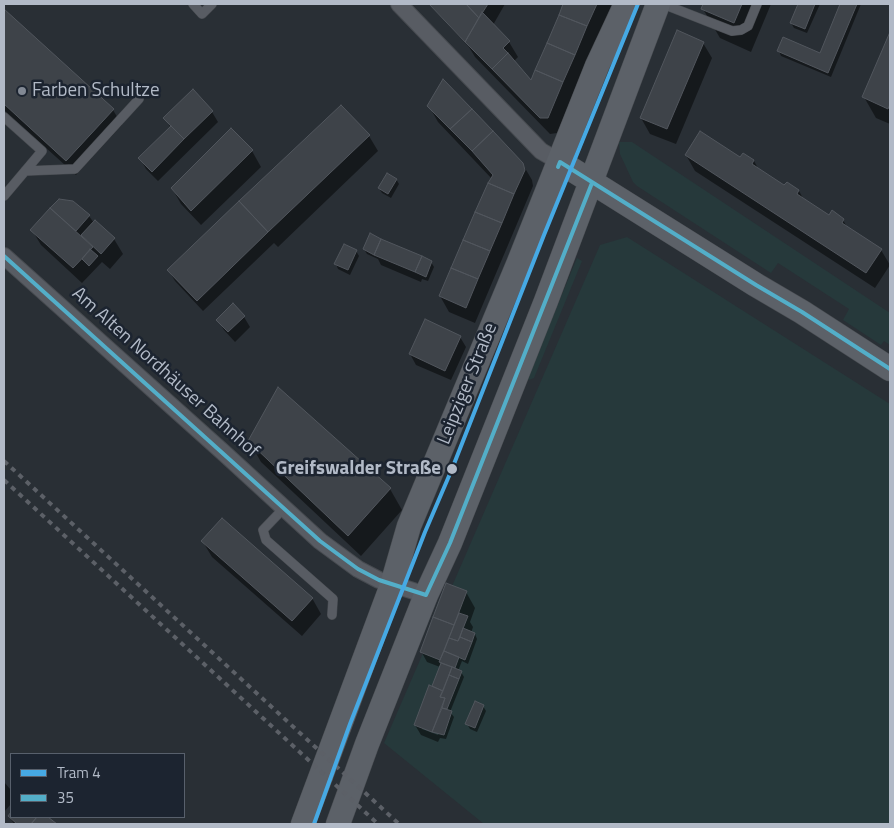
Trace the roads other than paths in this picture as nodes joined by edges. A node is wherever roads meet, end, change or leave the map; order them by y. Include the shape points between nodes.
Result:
1 (193, 4) edge
2 (212, 4) edge
3 (399, 4) edge
4 (626, 4) edge
5 (658, 4) edge
6 (663, 4) edge
7 (757, 4) edge
8 (138, 99) dead end
9 (4, 117) edge
10 (560, 162) junction
11 (25, 171) junction
12 (592, 183) junction
13 (4, 196) edge
14 (4, 256) edge
15 (890, 370) edge
16 (284, 508) junction
17 (392, 585) junction
18 (426, 595) junction
19 (332, 615) dead end
20 (303, 824) edge
21 (338, 824) edge

1 - 2 lane via 202,14
3 - 10 street via 541,151
4 - 10 main road, Leipziger Straße via 597,66
5 - 12 main road
6 - 7 lane via 732,31 748,26
8 - 11 lane via 76,170
9 - 11 lane via 42,151
10 - 12 main road
10 - 17 main road, Leipziger Straße via 409,526
11 - 13 lane
12 - 15 main road
12 - 18 main road
14 - 16 street, Am Alten Nordhäuser Bahnhof
16 - 17 street, Am Alten Nordhäuser Bahnhof via 320,541 358,569
16 - 19 lane via 263,530 266,540 333,599
17 - 18 street, Am Alten Nordhäuser Bahnhof
17 - 20 main road, Leipziger Straße
18 - 21 main road

